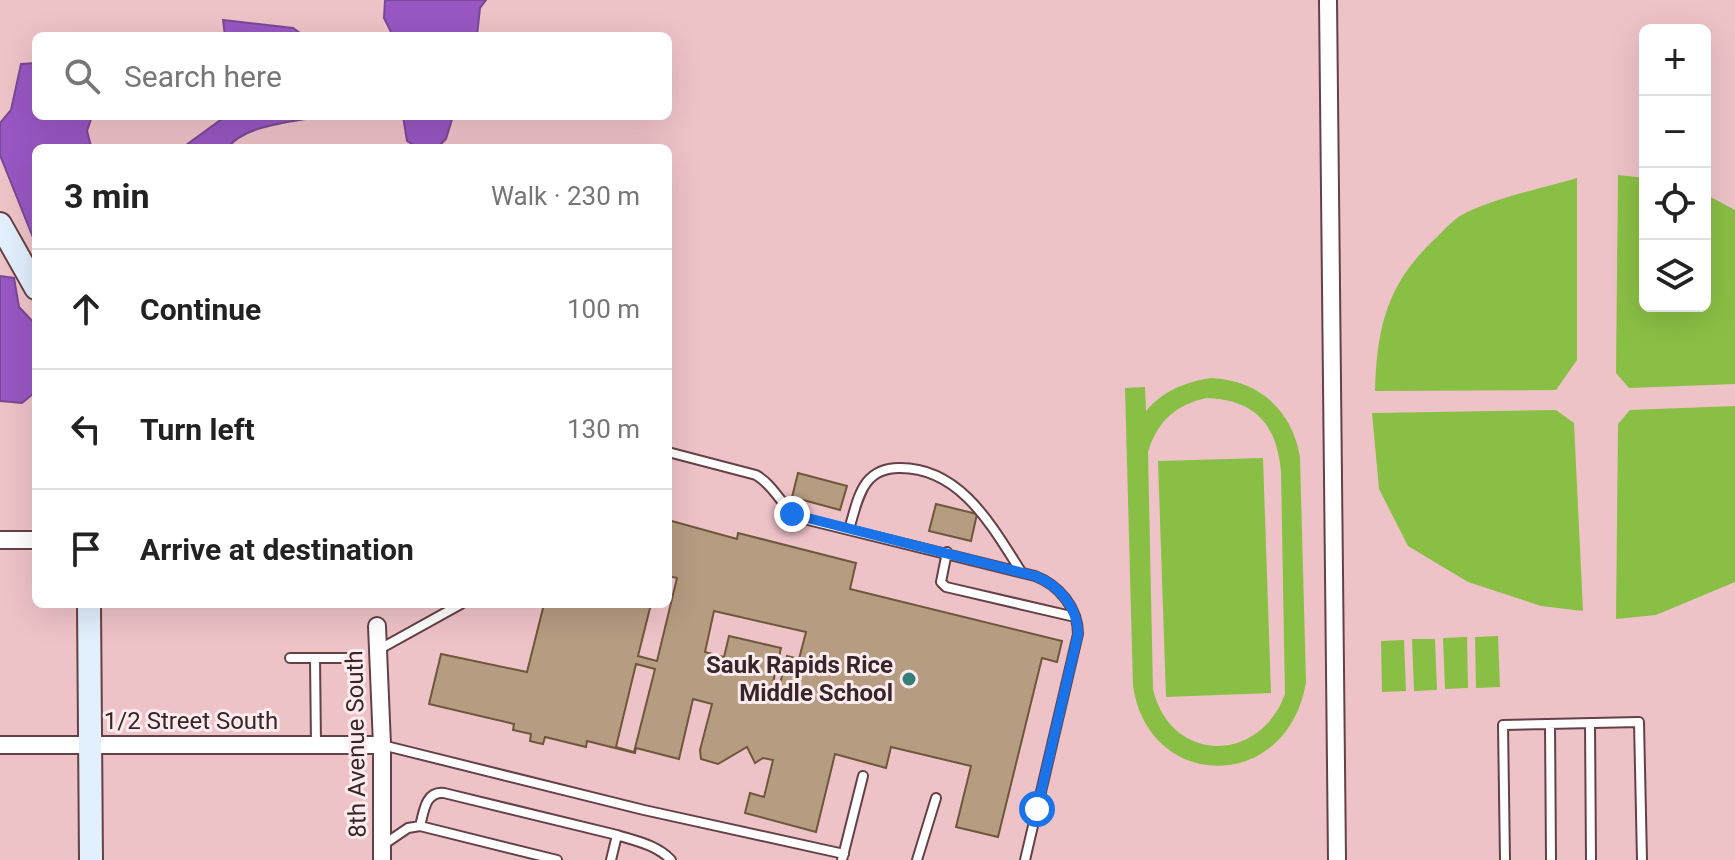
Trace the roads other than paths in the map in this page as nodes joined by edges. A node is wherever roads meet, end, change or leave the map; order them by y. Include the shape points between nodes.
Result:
1 (1328, 0) edge
2 (0, 224) edge
3 (32, 281) edge
4 (672, 453) edge
5 (849, 529) junction
6 (0, 540) edge
7 (32, 540) edge
8 (947, 552) junction
9 (1022, 573) junction
10 (89, 608) edge
11 (454, 608) edge
12 (1075, 617) junction
13 (377, 626) dead end
14 (378, 650) junction
15 (290, 658) dead end
16 (315, 658) junction
17 (357, 658) dead end
18 (1590, 723) junction
19 (1550, 724) junction
20 (0, 745) edge
21 (316, 745) junction
22 (382, 745) junction
23 (89, 746) junction
24 (863, 776) dead end
25 (936, 798) dead end
26 (420, 826) junction
27 (617, 835) junction
28 (382, 853) edge
29 (843, 857) edge
30 (91, 860) edge
31 (557, 860) edge
32 (611, 860) edge
33 (671, 860) edge
34 (917, 860) edge
35 (1025, 860) edge
36 (1337, 860) edge
37 (1505, 860) edge
38 (1551, 860) edge
39 (1591, 860) edge
40 (1642, 860) edge

1 - 36 street
2 - 3 street
4 - 5 lane via 745,471 767,481 792,514
5 - 8 lane
5 - 9 lane via 873,476 886,468 924,471 952,485 975,506
6 - 7 street
8 - 9 lane
8 - 12 lane via 941,582 946,587
9 - 12 lane via 1048,581
10 - 23 street
11 - 14 lane
12 - 35 lane via 1078,634
13 - 14 street, 8th Avenue South
14 - 22 street, 8th Avenue South
15 - 16 lane
16 - 17 lane
16 - 21 lane
18 - 19 lane
18 - 39 lane
18 - 40 lane via 1639,722
19 - 37 lane via 1503,725
19 - 38 lane
20 - 23 street, 1/2 Street South
21 - 22 street, 1/2 Street South
21 - 23 street, 1/2 Street South
22 - 28 street, 8th Avenue South
22 - 29 lane
23 - 30 street
24 - 29 lane
25 - 34 lane
26 - 27 lane via 427,801 437,792
26 - 28 lane via 408,828
26 - 31 lane
27 - 32 lane
27 - 33 lane via 662,851

